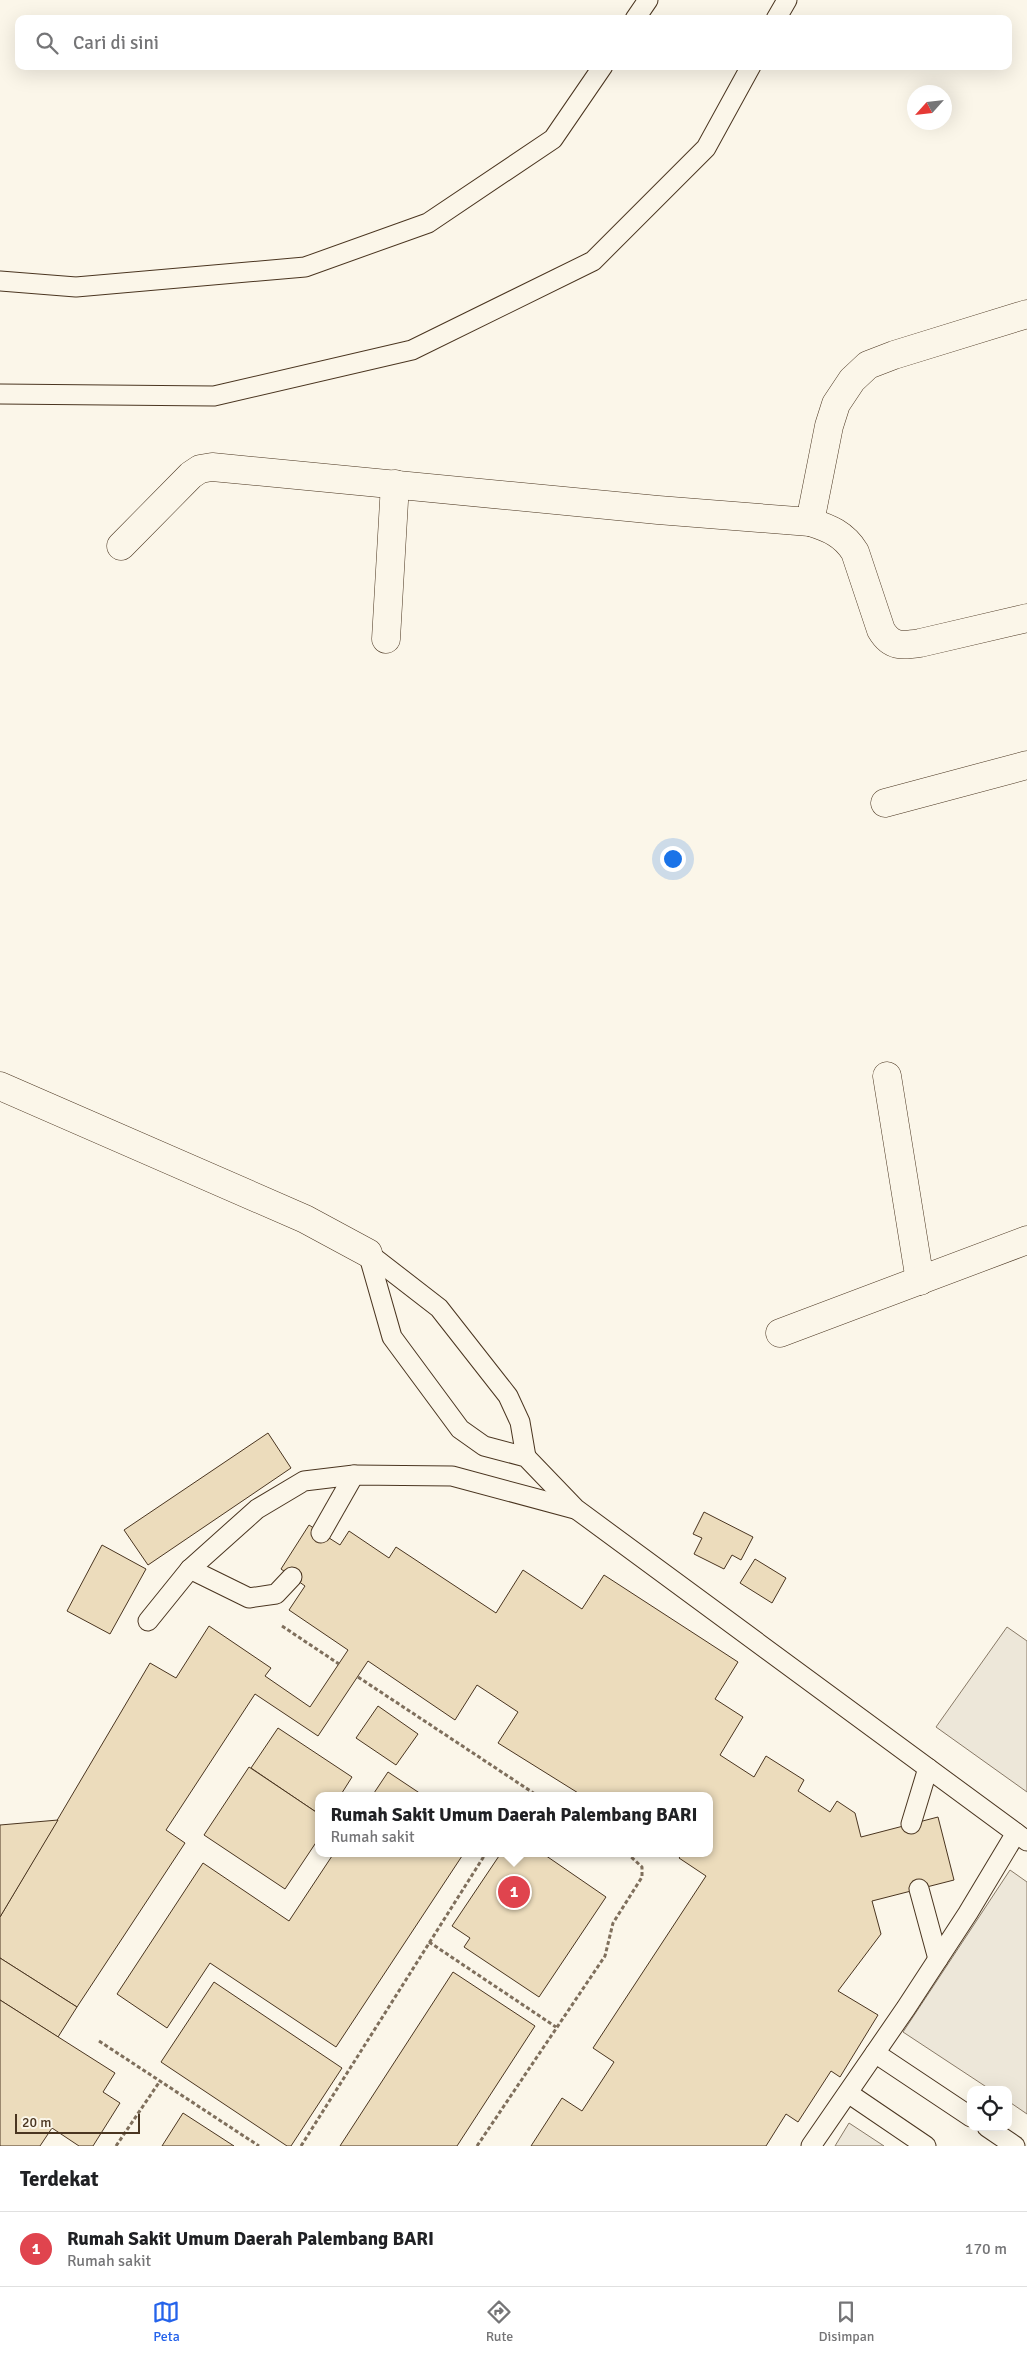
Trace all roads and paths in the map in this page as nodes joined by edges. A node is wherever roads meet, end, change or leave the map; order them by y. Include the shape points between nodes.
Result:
1 (648, 0) edge
2 (787, 0) edge
3 (638, 15) edge
4 (778, 15) edge
5 (600, 70) edge
6 (748, 70) edge
7 (0, 281) edge
8 (1027, 314) edge
9 (0, 394) edge
10 (396, 484) junction
11 (810, 522) junction
12 (121, 546) dead end
13 (1027, 618) edge
14 (386, 639) dead end
15 (1027, 765) edge
16 (885, 803) dead end
17 (887, 1076) dead end
18 (0, 1086) edge
19 (1027, 1240) edge
20 (368, 1254) junction
21 (920, 1281) junction
22 (780, 1334) dead end
23 (526, 1458) junction
24 (354, 1475) junction
25 (576, 1509) junction
26 (321, 1533) dead end
27 (190, 1570) junction
28 (292, 1577) dead end
29 (249, 1598) junction
30 (148, 1621) dead end
31 (339, 1664) dead end
32 (358, 1677) dead end
33 (928, 1768) junction
34 (528, 1790) joint
35 (531, 1792) edge
36 (911, 1824) dead end
37 (1021, 1837) edge
38 (483, 1857) edge
39 (632, 1857) edge
40 (919, 1889) dead end
41 (428, 1942) junction
42 (938, 1959) junction
43 (556, 2026) junction
44 (99, 2041) dead end
45 (876, 2053) junction
46 (160, 2081) junction
47 (848, 2093) junction
48 (967, 2114) edge
49 (993, 2131) edge
50 (116, 2146) edge
51 (259, 2146) edge
52 (301, 2146) edge
53 (477, 2146) edge
54 (811, 2146) edge
55 (926, 2146) edge
56 (1015, 2146) edge

1 - 3 lane
2 - 4 lane
5 - 7 lane via 553,139 428,223 314,264 76,287
6 - 9 lane via 706,148 593,262 412,350 214,396
8 - 11 street via 894,355 868,366 852,380 836,404 829,426
10 - 11 street
10 - 12 street via 234,468 200,469
10 - 14 street
11 - 13 street via 837,533 855,552 880,630 893,644 920,643
15 - 16 street
17 - 21 street
18 - 20 street via 305,1219
19 - 21 street
20 - 23 lane via 439,1308 508,1396 520,1422
20 - 23 lane via 392,1336 460,1429 484,1446
21 - 22 street
23 - 25 lane
24 - 25 lane via 452,1476
24 - 26 lane
24 - 27 lane via 304,1481 257,1509
25 - 33 lane
27 - 29 lane
27 - 30 lane
28 - 29 lane via 276,1594
29 - 31 path via 271,1619
32 - 34 path
33 - 36 lane
33 - 37 lane
34 - 35 path
37 - 42 lane
38 - 41 path
39 - 43 path via 642,1866 642,1877 613,1923 605,1956
40 - 42 lane
41 - 43 path
41 - 52 path
42 - 45 lane
43 - 53 path
44 - 46 path
45 - 47 lane
45 - 48 lane
46 - 50 path
46 - 51 path
47 - 54 lane
47 - 55 lane
49 - 56 lane

